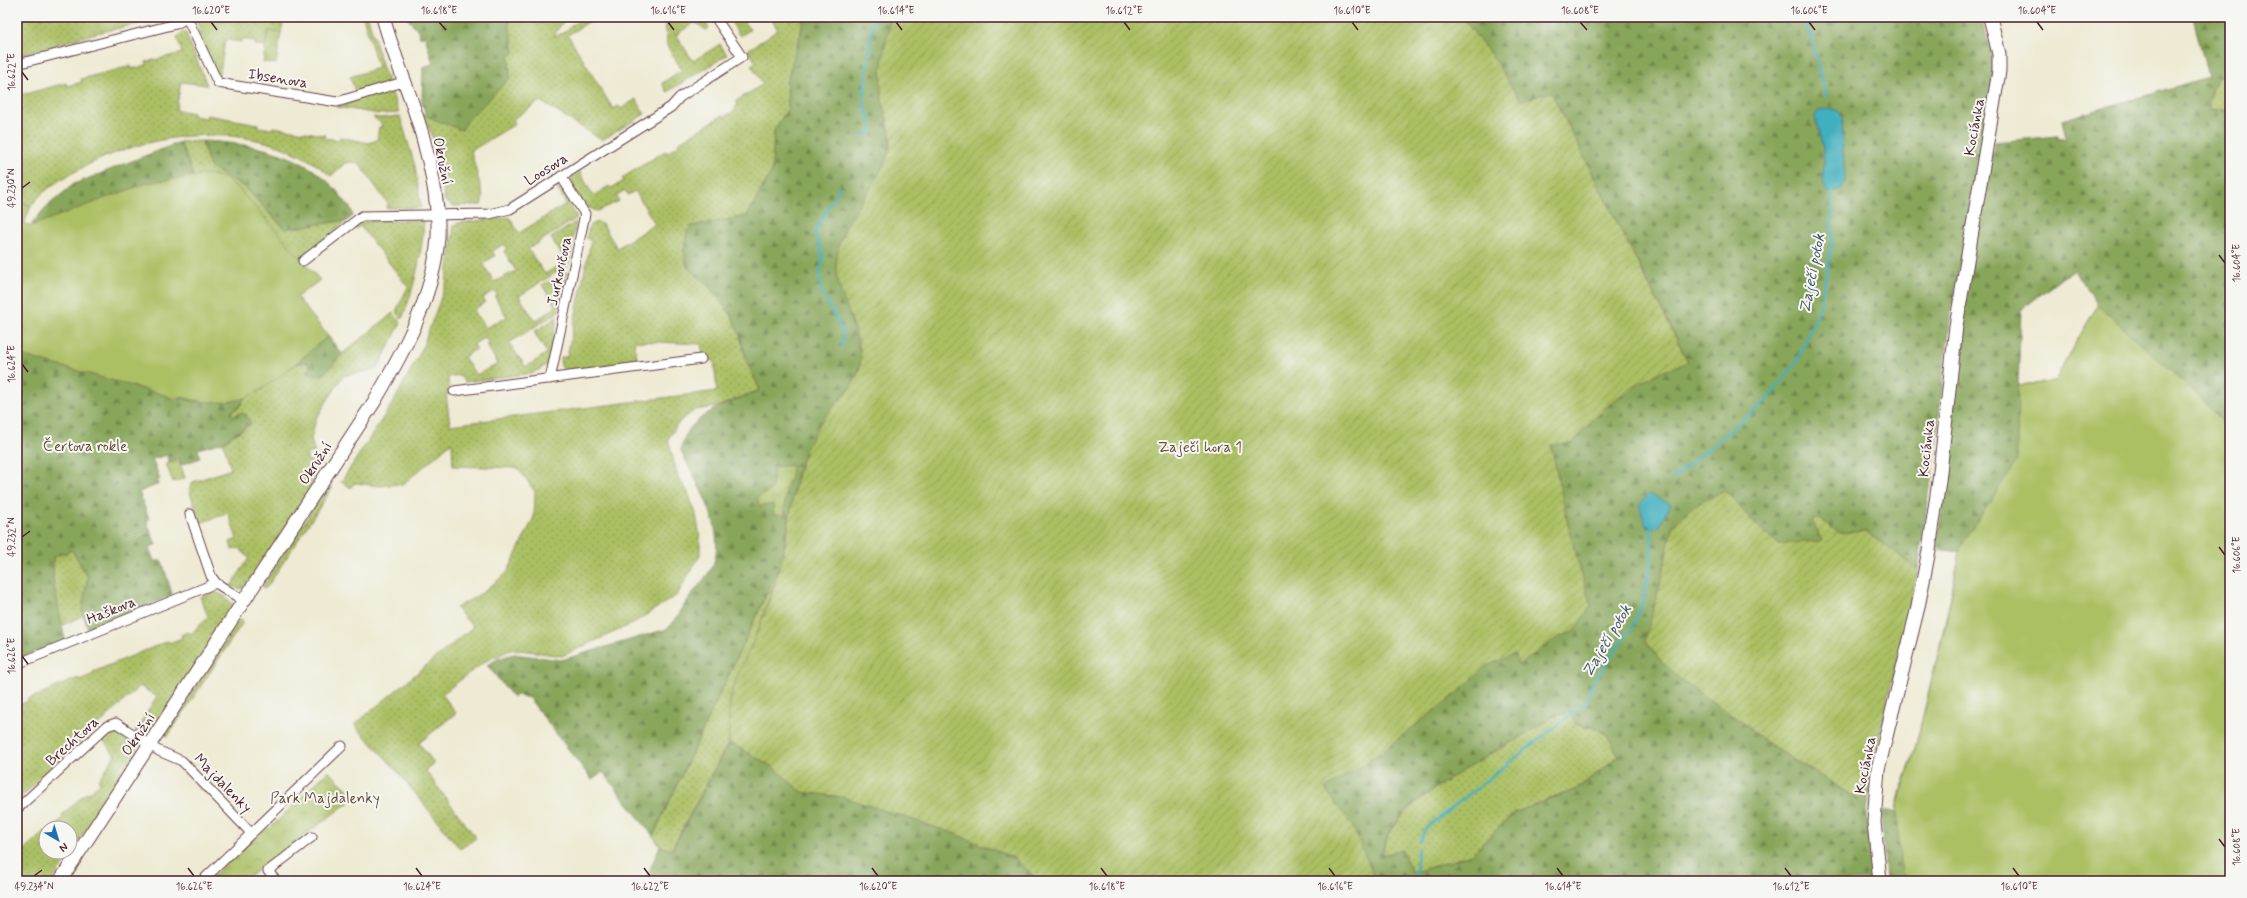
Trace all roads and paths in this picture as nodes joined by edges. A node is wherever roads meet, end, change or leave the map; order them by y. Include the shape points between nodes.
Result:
1 (188, 17) edge
2 (383, 17) edge
3 (715, 17) edge
4 (1990, 17) edge
5 (17, 64) edge
6 (403, 82) junction
7 (561, 176) junction
8 (437, 215) junction
9 (303, 261) dead end
10 (701, 359) dead end
11 (550, 379) junction
12 (454, 392) dead end
13 (190, 514) dead end
14 (216, 583) junction
15 (244, 601) junction
16 (17, 664) edge
17 (151, 745) junction
18 (342, 746) dead end
19 (17, 809) edge
20 (251, 833) junction
21 (312, 837) dead end
22 (60, 881) edge
23 (202, 881) edge
24 (276, 881) edge
25 (1880, 881) edge

1 - 5 street via 176,24
1 - 6 street, Ibsenova via 218,83 337,102
2 - 6 street, Okružní
3 - 7 street, Loosova via 742,57 680,97 671,107
4 - 25 street, Kociánka via 1999,54 1999,71 1956,326 1929,550 1918,607 1878,769 1874,816
6 - 8 street, Okružní via 426,150
7 - 8 street, Loosova via 510,209 489,214
7 - 11 street, Jurkovičova via 585,214
8 - 9 street, Loosova via 362,216
8 - 15 street, Okružní via 438,237 429,289 408,340 374,402
10 - 11 street
11 - 12 street
13 - 14 street via 211,576
14 - 15 street
14 - 16 street, Haškova
15 - 17 street, Okružní
17 - 19 street, Brechtova via 116,723 107,726
17 - 20 street, Majdalenky via 182,761
17 - 22 street, Okružní
18 - 20 street, Majdalenky
20 - 23 street, Majdalenky
21 - 24 street via 268,871

